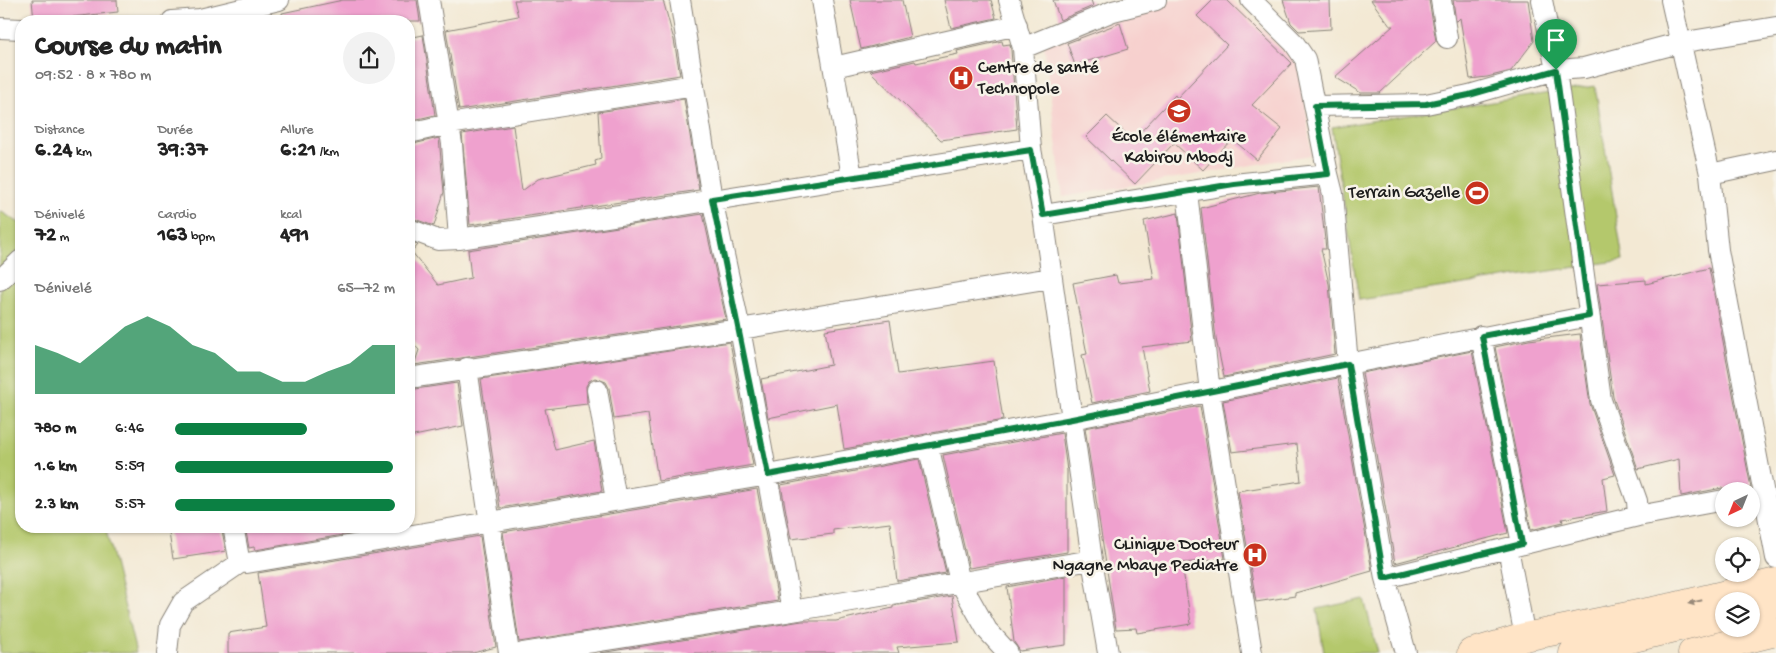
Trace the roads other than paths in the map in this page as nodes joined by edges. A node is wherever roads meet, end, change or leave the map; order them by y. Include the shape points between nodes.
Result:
1 (279, 0) edge
2 (428, 0) edge
3 (680, 0) edge
4 (822, 0) edge
5 (1010, 0) edge
6 (1156, 0) edge
7 (1251, 0) edge
8 (1441, 0) edge
9 (1542, 0) edge
10 (1671, 0) edge
11 (220, 15) edge
12 (1017, 25) junction
13 (1776, 27) edge
14 (0, 28) edge
15 (15, 29) edge
16 (1447, 38) dead end
17 (1679, 43) junction
18 (1023, 48) junction
19 (834, 67) junction
20 (1556, 70) junction
21 (694, 85) junction
22 (1315, 106) junction
23 (449, 124) junction
24 (415, 132) edge
25 (1031, 150) junction
26 (1776, 160) edge
27 (1328, 174) junction
28 (1710, 174) junction
29 (852, 177) junction
30 (1187, 192) junction
31 (712, 199) junction
32 (1043, 215) junction
33 (415, 231) edge
34 (459, 238) junction
35 (15, 266) edge
36 (1052, 278) junction
37 (0, 280) edge
38 (1589, 316) junction
39 (740, 329) junction
40 (1482, 336) junction
41 (1348, 364) junction
42 (467, 368) junction
43 (415, 378) edge
44 (596, 390) dead end
45 (1210, 392) junction
46 (1072, 419) junction
47 (928, 445) junction
48 (768, 475) junction
49 (1764, 492) edge
50 (616, 500) junction
51 (1715, 502) edge
52 (1638, 516) junction
53 (488, 521) junction
54 (234, 533) edge
55 (1515, 546) junction
56 (1776, 558) edge
57 (1092, 560) junction
58 (243, 561) junction
59 (1384, 578) junction
60 (960, 582) junction
61 (1776, 582) edge
62 (1776, 604) edge
63 (1760, 608) edge
64 (792, 611) junction
65 (1715, 618) edge
66 (1776, 632) edge
67 (1525, 637) junction
68 (167, 653) edge
69 (509, 653) edge
70 (523, 653) edge
71 (1008, 653) edge
72 (1108, 653) edge
73 (1252, 653) edge
74 (1406, 653) edge
75 (1471, 653) edge
76 (1573, 653) edge
77 (1692, 653) edge

1 - 11 street
2 - 23 street
3 - 21 street
4 - 19 street
5 - 12 street
6 - 18 street via 1113,11
7 - 22 street via 1294,43 1305,59
8 - 16 street
9 - 20 street
10 - 17 street
12 - 18 street
12 - 19 street
13 - 17 street
14 - 15 street
17 - 20 street via 1584,68
17 - 28 street
18 - 25 street
19 - 29 street
20 - 22 street via 1426,104
20 - 38 street
21 - 23 street
21 - 31 street
22 - 27 street
23 - 24 street
23 - 34 street
25 - 29 street
25 - 32 street
26 - 28 street
27 - 30 street
27 - 41 street via 1333,194
28 - 49 street via 1718,250
29 - 31 street
30 - 32 street
30 - 45 street
31 - 34 street
31 - 39 street
32 - 36 street
33 - 34 street via 438,240
35 - 37 street
36 - 39 street
36 - 46 street
38 - 40 street
38 - 52 street via 1601,400 1637,501
39 - 42 street
39 - 48 street
40 - 41 street
40 - 55 street
41 - 45 street
41 - 59 street
42 - 43 street
42 - 53 street
44 - 50 street
45 - 46 street
45 - 73 street
46 - 47 street
46 - 57 street
47 - 48 street
47 - 60 street
48 - 50 street
48 - 64 street
49 - 56 street
50 - 53 street
51 - 52 street
52 - 55 street
53 - 58 street via 248,563
53 - 69 street
54 - 58 street via 239,558
55 - 59 street
55 - 67 street
57 - 60 street
57 - 72 street
58 - 68 street via 183,602 170,625
59 - 74 street
60 - 64 street
60 - 71 street via 987,630
61 -> 67 main road
62 - 63 main road
64 - 70 street
65 - 76 main road
66 - 77 main road
67 - 75 main road

